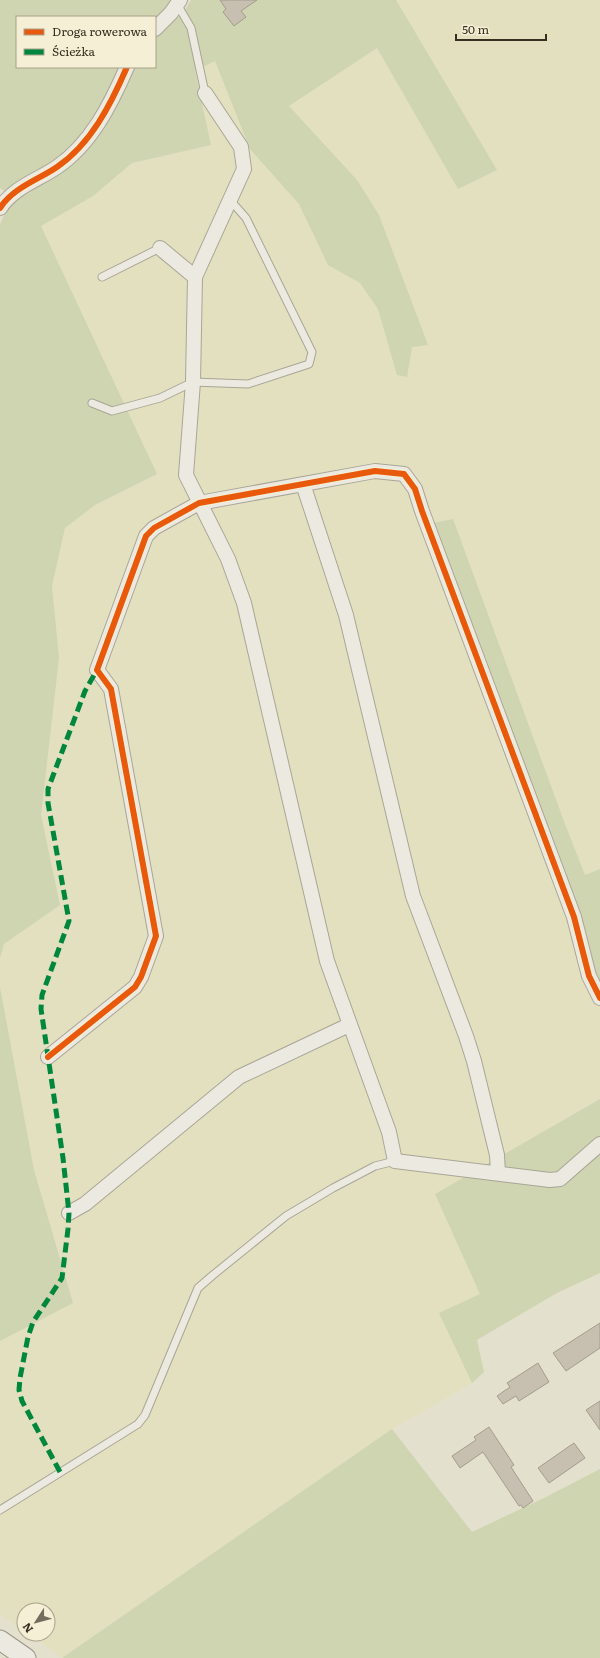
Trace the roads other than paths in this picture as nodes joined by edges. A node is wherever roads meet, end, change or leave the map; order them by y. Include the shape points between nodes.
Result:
1 (178, 2) edge
2 (156, 28) edge
3 (127, 68) edge
4 (204, 93) joint
5 (231, 201) junction
6 (0, 208) edge
7 (160, 248) joint
8 (102, 277) dead end
9 (195, 277) junction
10 (193, 382) junction
11 (92, 404) dead end
12 (303, 484) junction
13 (200, 504) junction
14 (600, 998) edge
15 (349, 1025) junction
16 (48, 1057) dead end
17 (600, 1144) edge
18 (395, 1161) junction
19 (498, 1173) junction
20 (69, 1213) dead end
21 (0, 1510) edge
22 (0, 1640) edge
23 (26, 1658) edge

1 - 2 street
1 - 4 lane via 191,28
3 - 6 street via 94,128 73,154 5,200
4 - 5 street via 241,147 244,169
5 - 9 street
5 - 10 lane via 246,218 312,352 309,364 248,384
7 - 8 lane
7 - 9 street
9 - 10 street
10 - 11 lane via 160,398 112,411
10 - 13 street via 186,475
12 - 13 street
12 - 14 street via 375,471 396,471 404,474 415,489 574,917 589,976
12 - 19 street via 346,615 413,896 474,1062 497,1155
13 - 15 street via 228,559 244,603 327,961
13 - 16 street via 154,528 146,536 97,670 111,689 155,920 154,948 135,987
15 - 18 street via 389,1132
15 - 20 street via 239,1077 85,1204
17 - 19 street via 560,1179
18 - 19 street
18 - 21 lane via 375,1166 286,1216 212,1275 198,1288 138,1424 123,1436
22 - 23 street

